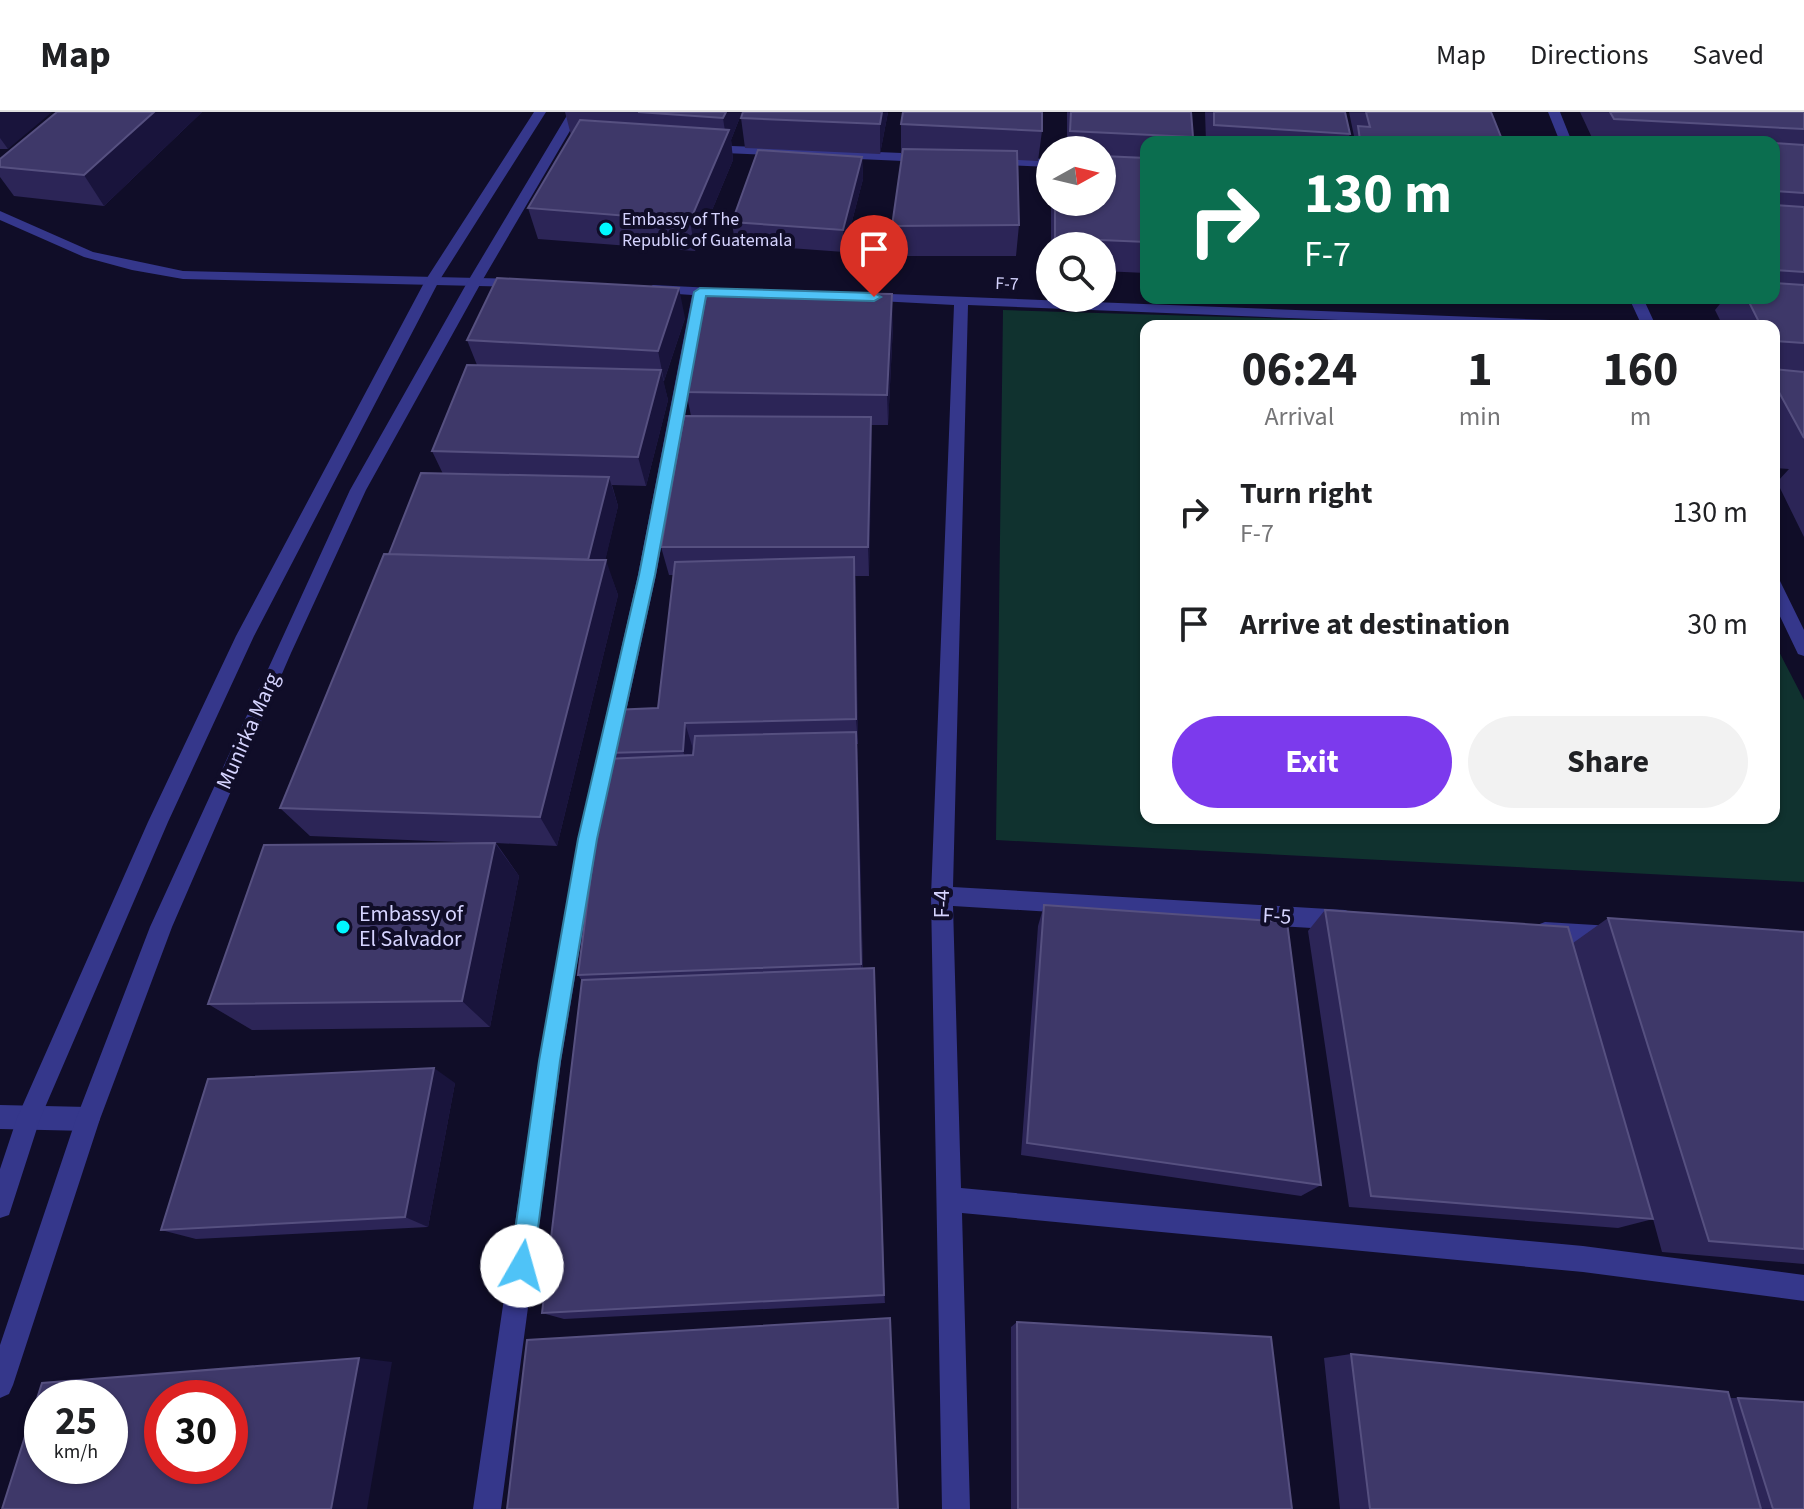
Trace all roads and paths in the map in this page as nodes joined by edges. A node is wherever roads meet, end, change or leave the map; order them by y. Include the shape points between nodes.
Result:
1 (540, 112) edge
2 (575, 112) edge
3 (1554, 112) edge
4 (1564, 136) edge
5 (692, 148) edge
6 (941, 159) edge
7 (972, 160) edge
8 (1036, 162) edge
9 (0, 215) edge
10 (432, 281) junction
11 (475, 281) junction
12 (542, 284) edge
13 (637, 289) edge
14 (700, 292) junction
15 (746, 293) edge
16 (854, 296) edge
17 (961, 300) junction
18 (1453, 320) edge
19 (1780, 599) edge
20 (1804, 649) edge
21 (942, 896) junction
22 (1373, 922) edge
23 (1517, 930) edge
24 (1628, 937) edge
25 (0, 1117) edge
26 (29, 1118) junction
27 (88, 1119) junction
28 (948, 1199) junction
29 (0, 1206) edge
30 (1804, 1288) edge
31 (0, 1385) edge
32 (487, 1509) edge
33 (956, 1509) edge

1 - 10 street, Munirka Marg
2 - 11 street, Munirka Marg via 562,142
3 - 4 street
5 - 6 street
7 - 8 street
9 - 10 street via 90,257 136,269 183,275
10 - 11 street
10 - 26 street, Munirka Marg via 245,636
11 - 12 street
11 - 27 street, Munirka Marg via 358,490 282,653 161,927
13 - 14 street
14 - 15 street
14 - 32 street via 647,575 582,869
16 - 17 street, F-7
17 - 18 street, F-7
17 - 21 street, F-4
19 - 20 street
21 - 22 street, F-5
21 - 28 street, F-4
23 - 24 street
25 - 26 street
26 - 27 street
26 - 29 street, Munirka Marg
27 - 31 street, Munirka Marg
28 - 30 street via 1583,1259
28 - 33 street, F-4

